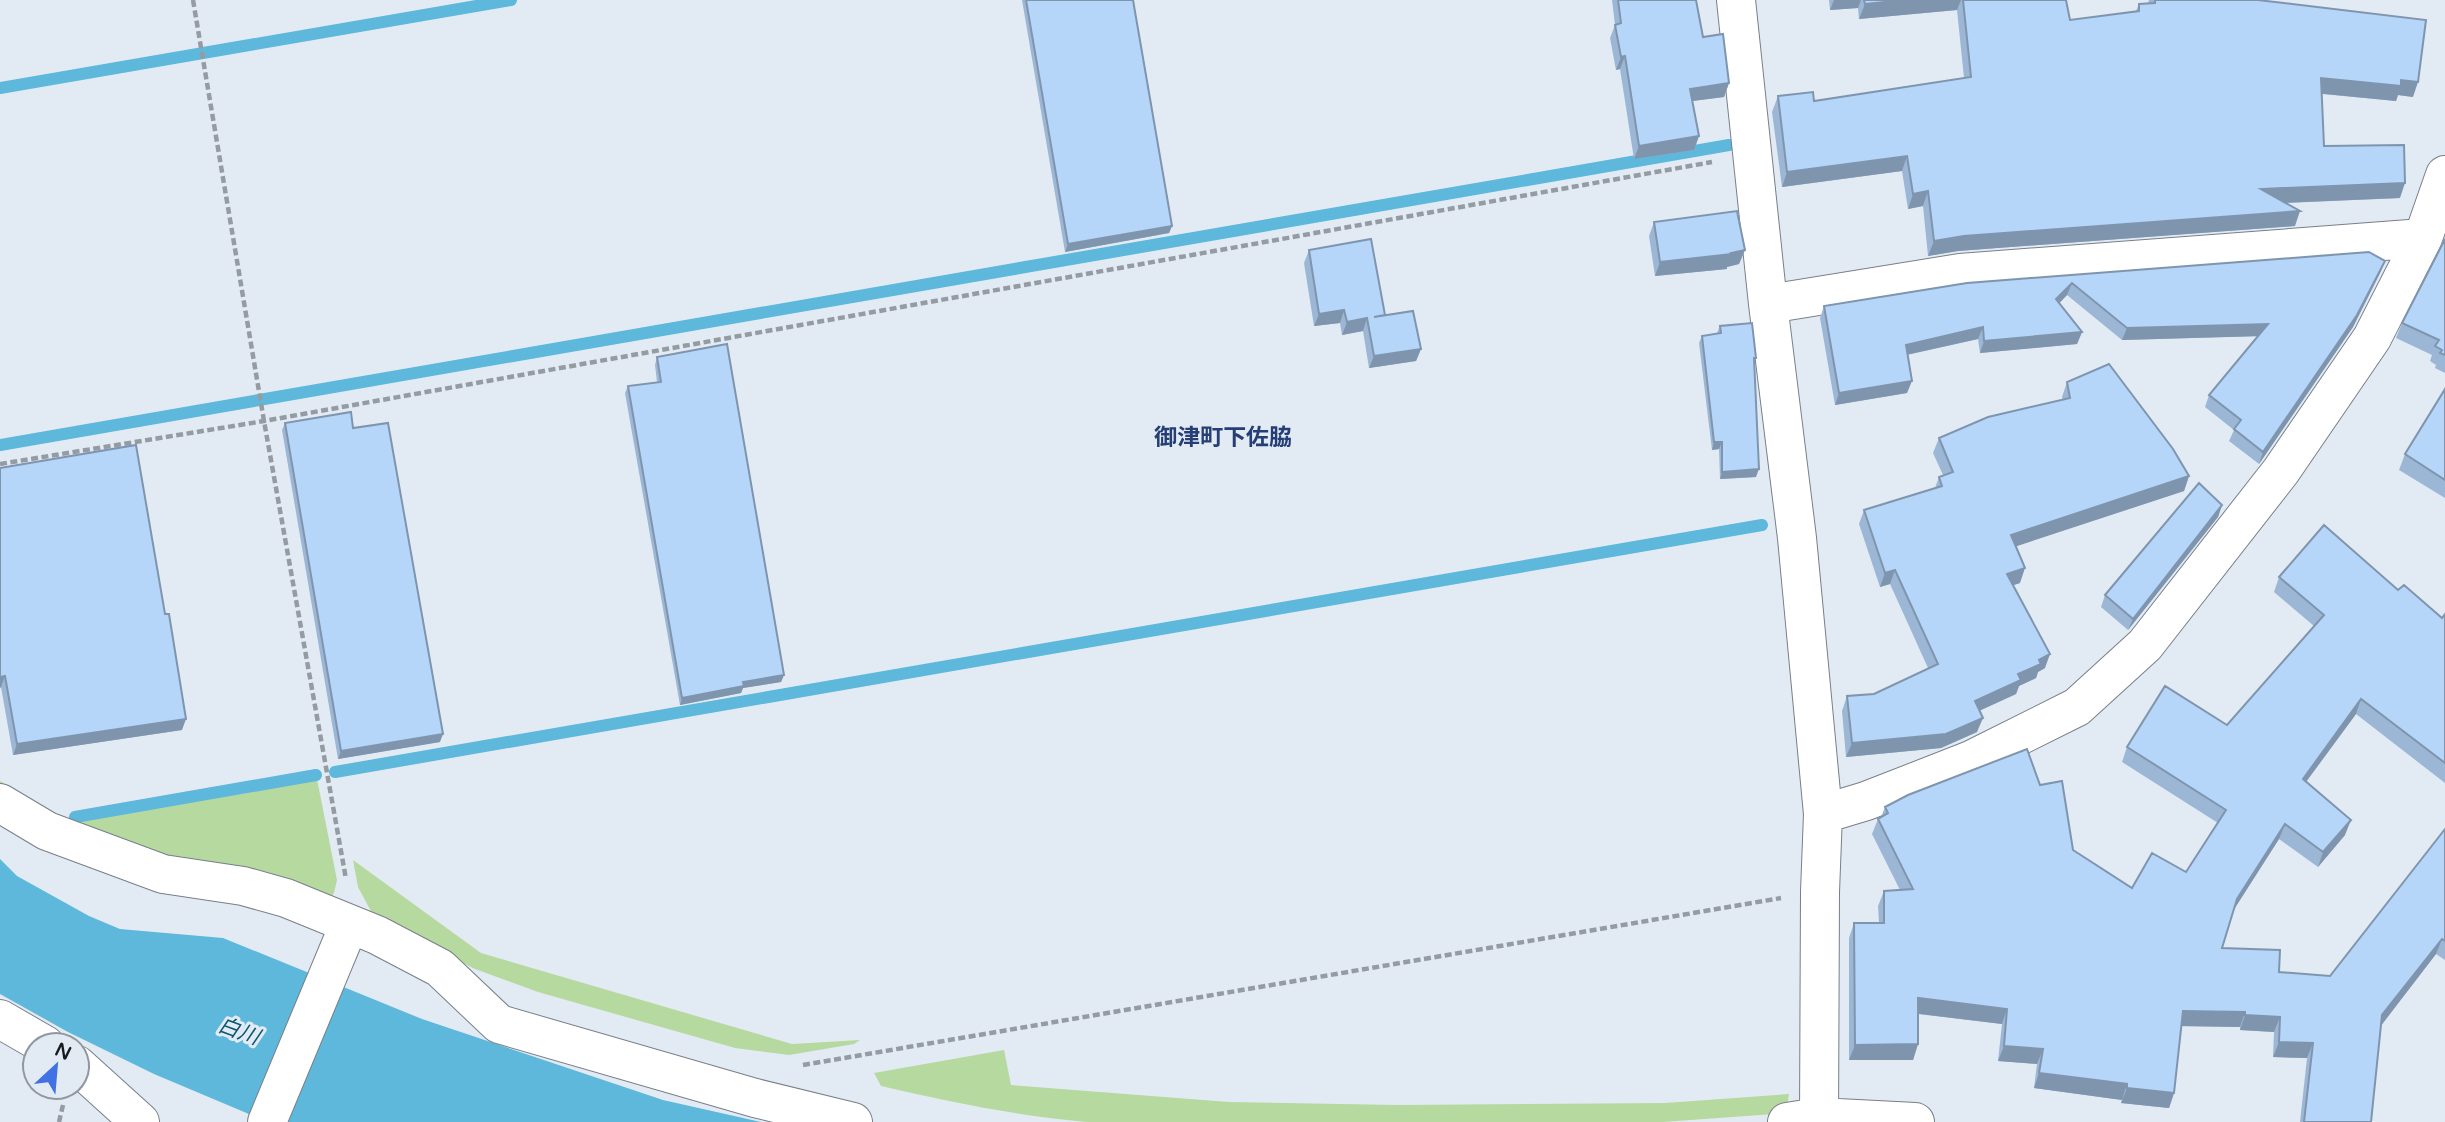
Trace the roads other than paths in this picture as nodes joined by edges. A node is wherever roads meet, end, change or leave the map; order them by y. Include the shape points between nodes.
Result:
1 (1736, 0) edge
2 (2445, 175) edge
3 (2423, 238) junction
4 (1768, 304) junction
5 (0, 803) edge
6 (1823, 814) junction
7 (345, 934) junction
8 (0, 1019) edge
9 (21, 1031) edge
10 (91, 1078) edge
11 (1808, 1120) edge
12 (140, 1122) edge
13 (267, 1122) edge
14 (853, 1122) edge
15 (1915, 1122) edge

1 - 4 street
2 - 3 street
3 - 4 street via 1959,273
3 - 6 street via 2372,338 2281,471 2145,645 2077,707 1971,760
4 - 6 street via 1797,538
5 - 7 street via 47,831 163,874 275,895
6 - 11 street
7 - 13 street
7 - 14 street via 377,935 440,968 499,1024
8 - 9 street
10 - 12 street
11 - 15 street

